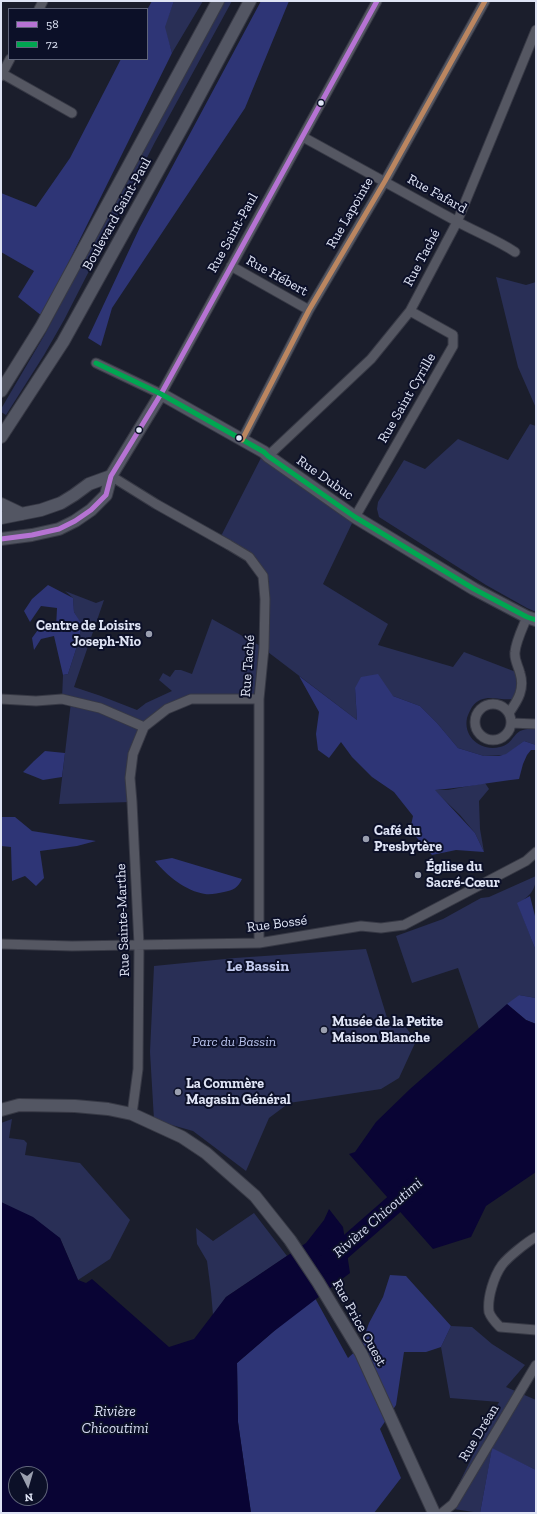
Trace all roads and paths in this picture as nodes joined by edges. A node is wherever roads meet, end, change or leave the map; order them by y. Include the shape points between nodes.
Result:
1 (218, 1) edge
2 (250, 1) edge
3 (377, 1) edge
4 (485, 1) edge
5 (536, 30) edge
6 (9, 60) edge
7 (1, 74) edge
8 (72, 113) dead end
9 (303, 137) junction
10 (385, 181) junction
11 (457, 222) junction
12 (515, 252) dead end
13 (231, 266) junction
14 (309, 310) junction
15 (410, 311) junction
16 (96, 362) dead end
17 (1, 391) edge
18 (161, 394) junction
19 (1, 437) edge
20 (242, 440) junction
21 (268, 456) junction
22 (111, 476) junction
23 (1, 504) edge
24 (23, 514) junction
25 (355, 517) junction
26 (1, 518) edge
27 (1, 539) edge
28 (531, 618) edge
29 (1, 699) edge
30 (259, 700) junction
31 (509, 713) junction
32 (511, 723) junction
33 (536, 724) edge
34 (144, 726) junction
35 (536, 852) edge
36 (259, 942) junction
37 (1, 944) edge
38 (139, 944) junction
39 (1, 1110) edge
40 (132, 1114) junction
41 (536, 1237) edge
42 (536, 1330) edge
43 (536, 1365) edge
44 (434, 1513) edge
45 (442, 1513) edge

1 - 17 street, Boulevard Saint-Paul via 42,327
2 - 19 street, Boulevard Saint-Paul via 63,342
3 - 9 street, Rue Saint-Paul
4 - 10 street, Rue Lapointe
5 - 11 street, Rue Taché
6 - 7 street
7 - 8 street
9 - 10 street, Rue Fafard
9 - 13 street, Rue Saint-Paul
10 - 11 street, Rue Fafard
10 - 14 street, Rue Lapointe
11 - 12 street, Rue Fafard
11 - 15 street, Rue Taché
13 - 14 street, Rue Hébert
13 - 18 street, Rue Saint-Paul
14 - 20 street, Rue Lapointe
15 - 21 street, Rue Taché via 371,359
15 - 25 street, Rue Saint Cyrille via 453,335 453,346
16 - 18 street, Rue Dubuc
18 - 20 street, Rue Dubuc
18 - 22 street, Rue Saint-Paul
20 - 21 street, Rue Dubuc
21 - 25 street, Rue Dubuc
22 - 24 street via 88,484 61,503
22 - 27 street, Rue Saint-Paul via 106,495 75,521 32,535
22 - 30 street, Rue Taché via 236,549 249,558 263,576 264,648
23 - 24 street
24 - 26 street
25 - 28 street, Rue Dubuc via 474,589
28 - 31 street via 515,650 522,688 519,699
29 - 34 street via 62,700 100,708
30 - 34 street via 191,699 167,709
30 - 36 street, Rue Taché
31 - 32 street
31 - 32 street via 505,708 495,704 484,706 476,714 475,725 480,736 491,740 502,738 510,729
32 - 33 street
34 - 38 street, Rue Sainte-Marthe via 133,754 130,778
35 - 36 street, Rue Bossé via 526,860 404,925 381,928 360,926
36 - 38 street, Rue Bossé
37 - 38 street, Rue Bossé
38 - 40 street, Rue Sainte-Marthe via 138,1069
39 - 40 street, Rue Price Ouest via 19,1105 75,1106
40 - 44 street, Rue Price Ouest via 182,1137 206,1153 255,1196 290,1240 361,1353
41 - 42 street via 502,1264 492,1286 489,1301 493,1320 500,1327
43 - 45 street, Rue Dréan via 453,1504

